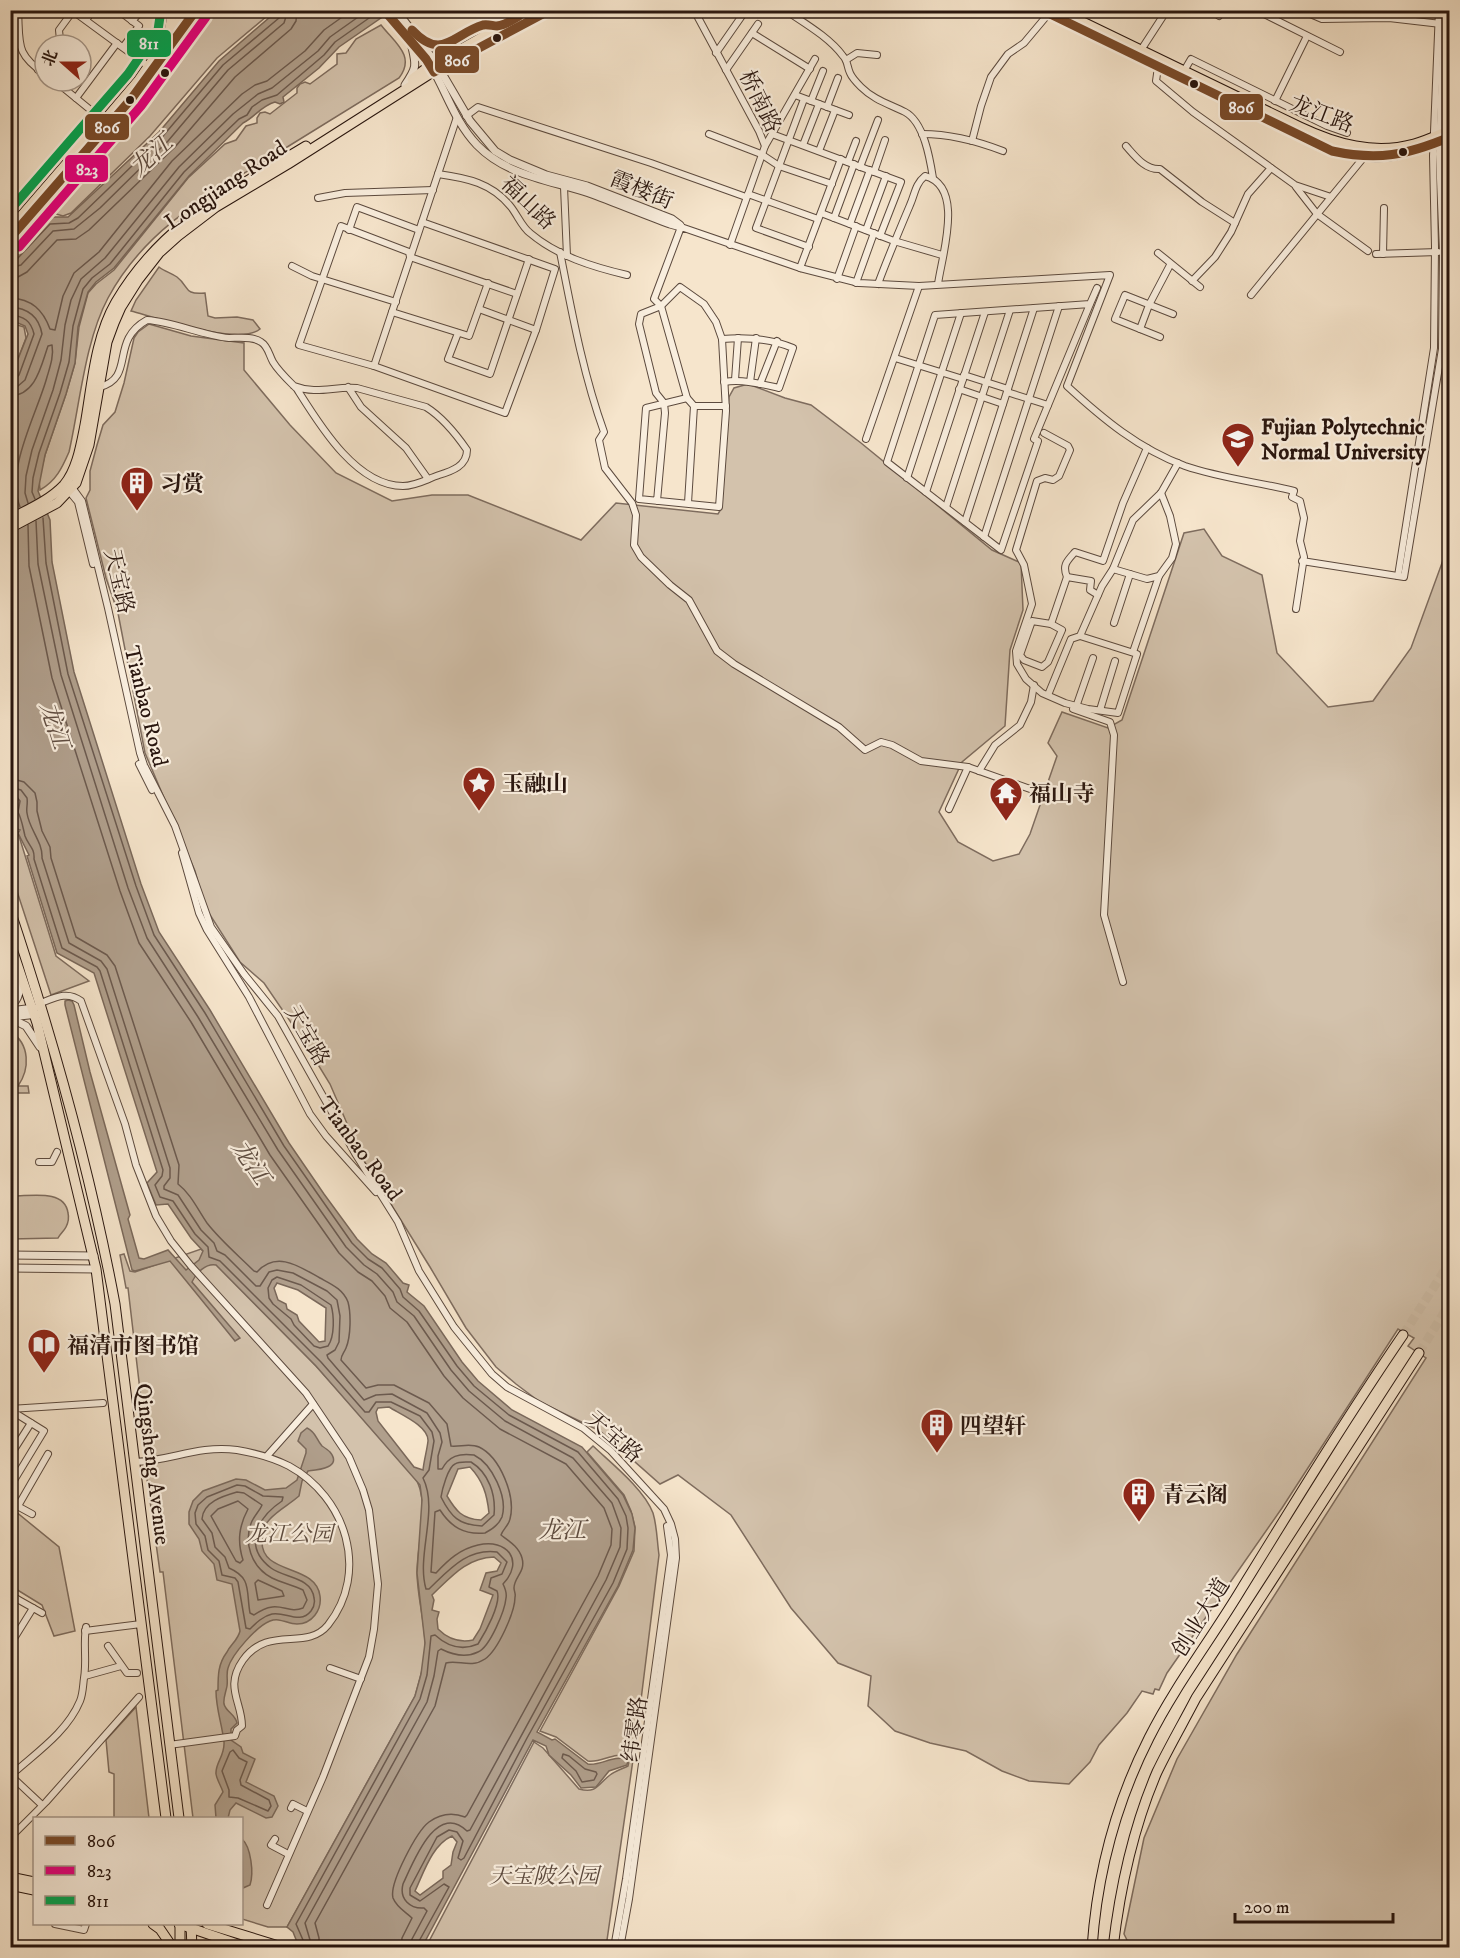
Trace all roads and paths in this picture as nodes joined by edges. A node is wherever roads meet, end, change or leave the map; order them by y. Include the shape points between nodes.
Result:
1 (18, 10) edge
2 (93, 10) edge
3 (142, 10) edge
4 (172, 10) edge
5 (187, 10) edge
6 (196, 10) edge
7 (384, 10) edge
8 (396, 10) edge
9 (530, 10) edge
10 (551, 10) edge
11 (694, 10) edge
12 (746, 10) edge
13 (785, 10) edge
14 (1167, 10) edge
15 (1256, 10) edge
16 (1301, 10) edge
17 (1439, 10) edge
18 (1444, 10) edge
19 (119, 11) edge
20 (1050, 11) edge
21 (86, 20) junction
22 (132, 21) junction
23 (758, 24) dead end
24 (1442, 24) junction
25 (501, 25) junction
26 (59, 33) edge
27 (752, 33) junction
28 (169, 35) junction
29 (1308, 36) junction
30 (415, 40) junction
31 (120, 45) junction
32 (1142, 50) junction
33 (1340, 52) dead end
34 (716, 53) junction
35 (878, 56) dead end
36 (816, 59) dead end
37 (846, 60) junction
38 (33, 65) edge
39 (148, 66) junction
40 (1158, 67) junction
41 (435, 68) junction
42 (810, 69) junction
43 (726, 70) junction
44 (823, 71) dead end
45 (1184, 71) junction
46 (838, 78) dead end
47 (405, 85) junction
48 (70, 93) edge
49 (795, 95) junction
50 (76, 98) junction
51 (808, 100) junction
52 (1275, 101) junction
53 (819, 104) junction
54 (827, 107) junction
55 (835, 110) junction
56 (849, 115) dead end
57 (466, 116) junction
58 (457, 117) junction
59 (878, 120) dead end
60 (104, 121) junction
61 (1449, 130) edge
62 (1347, 133) dead end
63 (709, 134) dead end
64 (772, 134) junction
65 (922, 134) junction
66 (1439, 139) edge
67 (789, 140) junction
68 (885, 140) dead end
69 (856, 141) dead end
70 (972, 141) junction
71 (804, 145) junction
72 (765, 146) junction
73 (1126, 146) dead end
74 (819, 151) junction
75 (1003, 152) dead end
76 (761, 154) junction
77 (1364, 157) junction
78 (851, 163) junction
79 (779, 166) junction
80 (1271, 168) junction
81 (872, 171) junction
82 (438, 174) junction
83 (886, 176) junction
84 (933, 178) junction
85 (832, 184) junction
86 (1295, 185) junction
87 (564, 187) junction
88 (433, 190) junction
89 (747, 196) junction
90 (1331, 197) junction
91 (318, 198) dead end
92 (766, 200) junction
93 (1384, 208) dead end
94 (1317, 214) junction
95 (820, 216) junction
96 (834, 218) junction
97 (422, 222) junction
98 (1235, 223) junction
99 (853, 225) junction
100 (681, 226) junction
101 (10, 229) edge
102 (349, 230) junction
103 (419, 230) junction
104 (866, 230) junction
105 (877, 235) junction
106 (10, 239) edge
107 (894, 241) junction
108 (730, 245) junction
109 (808, 247) junction
110 (1368, 251) dead end
111 (560, 252) junction
112 (1439, 252) junction
113 (1158, 253) dead end
114 (942, 255) junction
115 (567, 256) junction
116 (410, 257) junction
117 (529, 259) junction
118 (1170, 265) junction
119 (292, 266) dead end
120 (800, 268) junction
121 (627, 275) dead end
122 (322, 278) junction
123 (837, 279) junction
124 (1192, 281) junction
125 (488, 283) junction
126 (856, 283) junction
127 (878, 284) junction
128 (938, 284) junction
129 (919, 286) junction
130 (1200, 287) dead end
131 (1096, 288) dead end
132 (517, 294) junction
133 (1251, 295) dead end
134 (396, 302) junction
135 (1090, 304) junction
136 (1149, 305) junction
137 (661, 306) junction
138 (1059, 306) junction
139 (1034, 308) junction
140 (479, 309) junction
141 (1010, 310) junction
142 (392, 312) junction
143 (984, 312) junction
144 (961, 313) junction
145 (1173, 314) dead end
146 (508, 321) junction
147 (1140, 329) junction
148 (536, 330) junction
149 (458, 333) junction
150 (1160, 337) dead end
151 (738, 338) junction
152 (756, 338) junction
153 (722, 339) junction
154 (777, 341) junction
155 (895, 358) junction
156 (919, 365) junction
157 (374, 366) junction
158 (941, 372) junction
159 (963, 377) junction
160 (735, 381) junction
161 (724, 382) junction
162 (750, 382) junction
163 (986, 382) junction
164 (760, 384) junction
165 (294, 386) junction
166 (99, 387) junction
167 (348, 387) junction
168 (959, 389) junction
169 (1008, 391) junction
170 (981, 397) junction
171 (687, 398) junction
172 (1029, 399) junction
173 (664, 404) junction
174 (1003, 404) junction
175 (1048, 405) junction
176 (694, 406) junction
177 (726, 406) junction
178 (1044, 433) dead end
179 (866, 439) dead end
180 (1147, 448) junction
181 (1178, 463) junction
182 (907, 478) junction
183 (428, 479) junction
184 (68, 486) junction
185 (926, 492) junction
186 (1161, 494) junction
187 (54, 499) junction
188 (657, 501) junction
189 (688, 503) junction
190 (946, 507) junction
191 (10, 519) edge
192 (965, 522) junction
193 (10, 528) edge
194 (984, 537) junction
195 (1302, 561) junction
196 (1113, 569) junction
197 (1130, 574) junction
198 (1159, 576) junction
199 (1067, 577) junction
200 (1098, 595) junction
201 (1296, 609) dead end
202 (1114, 623) dead end
203 (1051, 624) junction
204 (1080, 636) junction
205 (1132, 652) junction
206 (1093, 658) dead end
207 (1115, 661) dead end
208 (1034, 685) junction
209 (1045, 694) junction
210 (1076, 706) junction
211 (1100, 710) junction
212 (968, 767) junction
213 (979, 771) junction
214 (1033, 790) dead end
215 (949, 809) dead end
216 (10, 910) edge
217 (10, 943) edge
218 (17, 964) junction
219 (1123, 981) dead end
220 (10, 992) edge
221 (19, 996) junction
222 (10, 1006) edge
223 (43, 1007) junction
224 (10, 1011) edge
225 (33, 1012) junction
226 (10, 1018) edge
227 (44, 1055) junction
228 (57, 1152) dead end
229 (39, 1162) dead end
230 (10, 1255) edge
231 (94, 1256) junction
232 (10, 1268) edge
233 (96, 1269) junction
234 (1404, 1335) tunnel mouth
235 (1419, 1353) tunnel mouth
236 (103, 1402) dead end
237 (313, 1404) junction
238 (15, 1411) edge
239 (10, 1421) edge
240 (31, 1423) junction
241 (48, 1454) dead end
242 (10, 1456) edge
243 (267, 1456) junction
244 (134, 1462) junction
245 (10, 1487) edge
246 (10, 1502) edge
247 (18, 1506) junction
248 (32, 1514) dead end
249 (666, 1516) junction
250 (14, 1597) edge
251 (33, 1608) junction
252 (10, 1610) edge
253 (42, 1613) dead end
254 (141, 1624) junction
255 (10, 1645) edge
256 (108, 1646) dead end
257 (121, 1666) junction
258 (330, 1668) dead end
259 (137, 1673) dead end
260 (85, 1676) junction
261 (361, 1679) junction
262 (139, 1697) dead end
263 (168, 1745) junction
264 (10, 1774) edge
265 (42, 1805) junction
266 (291, 1808) dead end
267 (307, 1811) junction
268 (166, 1817) edge
269 (179, 1817) edge
270 (10, 1838) edge
271 (275, 1839) dead end
272 (288, 1854) junction
273 (10, 1877) edge
274 (33, 1882) edge
275 (10, 1885) edge
276 (33, 1890) edge
277 (267, 1905) dead end
278 (63, 1925) edge
279 (83, 1925) edge
280 (155, 1925) edge
281 (179, 1925) edge
282 (213, 1925) edge
283 (226, 1925) edge
284 (191, 1926) edge
285 (240, 1934) junction
286 (232, 1941) junction
287 (173, 1947) edge
288 (180, 1947) edge
289 (192, 1947) edge
290 (207, 1947) edge
291 (249, 1947) edge
292 (282, 1947) edge
293 (614, 1947) edge
294 (620, 1947) edge
295 (1092, 1947) edge
296 (1113, 1947) edge

1 - 38 street via 19,41 24,57
2 - 21 street
3 - 22 street
4 - 28 main road
5 - 28 main road
6 - 106 main road via 132,98
7 - 30 street
8 - 30 street
9 - 25 main road
10 - 41 main road
11 - 34 street, 桥南路
12 - 34 street
13 - 37 street
14 - 32 street
15 - 29 street
16 - 24 street via 1322,19 1389,18
17 - 24 street
18 - 24 street
19 - 22 street
20 - 32 main road, 龙江路
20 - 40 main road, 龙江路
20 - 70 street via 991,77
21 - 26 street via 74,11
21 - 31 street
22 - 31 street via 139,26
23 - 27 street
24 - 66 street
25 - 30 street via 486,24 441,46
25 - 41 main road
27 - 42 street
27 - 43 street
28 - 39 main road
29 - 33 street
29 - 52 street
30 - 41 street
30 - 47 street via 416,63
31 - 39 street
31 - 50 street
32 - 45 main road, 龙江路
34 - 43 street, 桥南路
35 - 37 street via 856,53
36 - 42 street
37 - 65 street via 850,75 863,89 908,113
39 - 60 main road
40 - 77 main road, 龙江路 via 1315,144
40 - 80 street via 1156,81 1161,87
41 - 47 main road, Longjiang Road
41 - 57 street, 霞楼街
41 - 58 street, 霞楼街
41 - 166 main road, Longjiang Road via 232,197 159,254 121,307 108,342
42 - 49 street
43 - 72 street, 桥南路
44 - 51 street
45 - 52 street via 1191,59
45 - 66 main road, 龙江路 via 1333,141 1381,149
46 - 54 street
47 - 184 main road, Longjiang Road via 216,200 179,226 151,254 120,296 106,325 82,444
48 - 50 street
49 - 51 street
49 - 64 street
50 - 60 street
51 - 53 street
51 - 67 street
52 - 62 street
53 - 54 street
53 - 71 street
54 - 55 street
55 - 56 street
55 - 74 street
57 - 89 street via 478,106
57 - 100 street, 霞楼街 via 495,151 510,160 546,176 598,190
58 - 82 street
58 - 87 street, 霞楼街 via 489,156 521,173
59 - 78 street
60 - 101 main road
61 - 66 main road, 龙江路
63 - 76 street
64 - 67 street
64 - 72 street
65 - 70 street
65 - 84 street
66 - 77 main road, 龙江路 via 1415,152
66 - 112 street
67 - 71 street
67 - 79 street
68 - 81 street
69 - 78 street
70 - 75 street
71 - 74 street
72 - 76 street, 桥南路
73 - 98 street via 1152,170 1160,170
74 - 78 street
76 - 79 street
76 - 89 street, 桥南路
77 - 90 street
78 - 81 street
78 - 85 street
78 - 96 street
79 - 85 street
79 - 92 street
80 - 86 street
80 - 98 street via 1252,187
81 - 83 street
81 - 99 street
82 - 88 street
82 - 111 street, 福山路 via 490,188 511,207 528,232
83 - 104 street
83 - 105 street via 901,182
84 - 107 street via 925,176 919,180
84 - 114 street via 942,186 949,214
85 - 95 street
86 - 90 street
86 - 94 street
87 - 100 street, 霞楼街
87 - 115 street
88 - 91 street via 345,193
88 - 97 street
89 - 92 street
89 - 108 street, 桥南路
90 - 94 street
92 - 95 street
92 - 109 street via 756,228
93 - 112 street via 1380,254
94 - 110 street
94 - 133 street
95 - 96 street
95 - 109 street
96 - 99 street
97 - 103 street
97 - 117 street
98 - 124 street via 1215,257
99 - 104 street
99 - 123 street
100 - 108 street
100 - 137 street via 654,299
102 - 103 street via 357,207
102 - 116 street via 409,252
102 - 122 street via 341,226
103 - 116 street
104 - 105 street
105 - 107 street
105 - 126 street
107 - 114 street
107 - 127 street
108 - 120 street
109 - 120 street
111 - 115 street, 福山路
111 - 212 street via 582,360 604,432 599,440 605,468 632,502 636,515 634,545 641,557 689,600 717,651 840,727 865,750 881,742 921,761
112 - 195 street via 1442,349 1404,577
113 - 118 street
114 - 128 street
115 - 121 street, 福山路
116 - 125 street
116 - 134 street
117 - 132 street
117 - 148 street via 555,269
118 - 124 street
118 - 136 street
119 - 122 street
120 - 123 street
122 - 134 street
122 - 157 street via 299,345
123 - 126 street
124 - 130 street
125 - 132 street
125 - 140 street
126 - 127 street
127 - 129 street
128 - 129 street
128 - 180 street via 1110,275 1067,386 1126,436
129 - 155 street
131 - 135 street
132 - 146 street
134 - 142 street
135 - 138 street
135 - 175 street
136 - 145 street
136 - 147 street
136 - 147 street via 1125,295 1115,319
137 - 153 street via 680,287 704,304
137 - 171 street
137 - 173 street via 641,314 639,324 656,393
138 - 139 street
138 - 172 street
139 - 141 street
139 - 169 street
140 - 146 street
140 - 149 street via 469,336
141 - 143 street
141 - 163 street
142 - 149 street
142 - 157 street
143 - 144 street
143 - 159 street
144 - 156 street via 935,315
144 - 158 street
146 - 148 street
146 - 149 street via 490,374 448,359
147 - 150 street
148 - 157 street via 506,412
151 - 152 street
151 - 153 street
151 - 160 street
152 - 154 street
152 - 162 street
153 - 161 street
154 - 164 street
154 - 164 street via 794,348 779,388
155 - 156 street
155 - 179 street
156 - 158 street
156 - 182 street via 887,462
158 - 159 street
158 - 182 street
159 - 163 street
159 - 168 street
160 - 161 street
160 - 162 street
161 - 177 street
162 - 164 street
163 - 169 street
163 - 170 street
165 - 166 street via 272,361 262,342 147,320 131,332 116,379
165 - 167 street via 326,391
165 - 183 street via 333,443 356,466 402,486
166 - 184 main road, Longjiang Road via 89,446 79,477
167 - 183 street via 361,407 406,448
167 - 183 street via 426,407 460,440 468,450 464,463
168 - 170 street
168 - 185 street
169 - 172 street
169 - 174 street
170 - 174 street
170 - 190 street
171 - 173 street
171 - 176 street
172 - 175 street
172 - 194 street
173 - 188 street
173 - 188 street via 646,408 639,499
174 - 192 street
175 - 194 street via 1001,550
176 - 177 street
176 - 189 street
177 - 189 street via 719,507
178 - 208 street via 1070,450 1059,476 1037,481 1016,550 1024,565 1032,604 1016,651 1017,664
180 - 181 street
180 - 199 street via 1103,561 1075,552 1065,563
181 - 186 street
181 - 195 street via 1294,490 1292,497 1300,501 1304,518
182 - 185 street
184 - 187 main road, Longjiang Road
184 - 249 street, 天宝路 via 82,501 140,753 175,826 211,927 278,1016 454,1327 507,1387 583,1428 600,1442 655,1498
184 - 249 street, Tianbao Road via 78,502 140,766 172,827 207,930 249,997 310,1114 378,1194 422,1282 451,1329 490,1377 505,1391 597,1443
185 - 190 street
186 - 196 street via 1133,520
186 - 198 street via 1176,544 1172,558
187 - 191 main road, Longjiang Road
187 - 193 main road, Longjiang Road
188 - 189 street
190 - 192 street
192 - 194 street
195 - 201 street
196 - 197 street
196 - 200 street
197 - 198 street via 1148,579
197 - 202 street
198 - 205 street
199 - 200 street via 1091,581 1090,590
199 - 203 street
200 - 204 street
203 - 203 street via 1062,630 1048,662 1042,667 1024,660 1020,655 1032,621
204 - 205 street
204 - 209 street via 1071,639
205 - 211 street via 1137,654 1118,713
206 - 210 street
207 - 211 street
208 - 209 street
208 - 213 street via 1020,725 995,745
209 - 210 street
209 - 219 street via 1062,706 1110,722 1114,735 1104,915
210 - 211 street
212 - 213 street
212 - 215 street
213 - 214 street
216 - 223 main road, Qingsheng Avenue
217 - 218 main road, Qingsheng Avenue
218 - 221 street
218 - 225 main road, Qingsheng Avenue
220 - 221 street
221 - 222 street
223 - 225 street
223 - 237 street via 66,995 81,1001 150,1203 171,1241
223 - 244 main road, Qingsheng Avenue via 101,1227 115,1304
224 - 225 street
225 - 226 street
225 - 227 main road, Qingsheng Avenue
226 - 227 street via 26,1026
227 - 231 main road, Qingsheng Avenue
228 - 229 street via 52,1162
230 - 231 street
231 - 233 main road, Qingsheng Avenue
232 - 233 street
233 - 254 main road, Qingsheng Avenue
234 - 295 main road, 创业大道 via 1348,1416 1149,1738 1110,1841 1097,1895
235 - 296 main road, 创业大道 via 1174,1738 1147,1798 1131,1849
236 - 238 street
237 - 243 street
237 - 261 street via 349,1457 371,1517 377,1560 377,1606 371,1649
238 - 239 street
238 - 240 street
240 - 242 street
240 - 245 street via 44,1431
241 - 247 street
243 - 244 street via 214,1449
243 - 263 street via 292,1468 327,1498 344,1530 351,1564 345,1593 323,1630 303,1639 265,1643 243,1661 235,1686 242,1726 235,1736
244 - 263 main road, Qingsheng Avenue
246 - 247 street
247 - 248 street
249 - 293 street, 纬零路 via 671,1555
249 - 294 street, 纬零路 via 675,1539 676,1558
250 - 251 street
250 - 252 street
251 - 253 street
251 - 255 street
254 - 260 street via 86,1629
254 - 268 main road, Qingsheng Avenue
256 - 257 street
257 - 259 street via 127,1673
257 - 260 street
258 - 261 street
260 - 264 street via 81,1700 70,1718
261 - 267 street
262 - 265 street
263 - 269 main road, Qingsheng Avenue
264 - 265 street
265 - 270 street
266 - 267 street via 293,1803
267 - 272 street
271 - 272 street via 272,1845
272 - 277 street
273 - 274 main road
275 - 276 main road
278 - 279 street via 84,1930
280 - 287 main road
281 - 288 main road
282 - 285 main road
283 - 285 main road
284 - 286 main road
284 - 289 main road
285 - 292 main road
286 - 290 main road
286 - 291 main road

